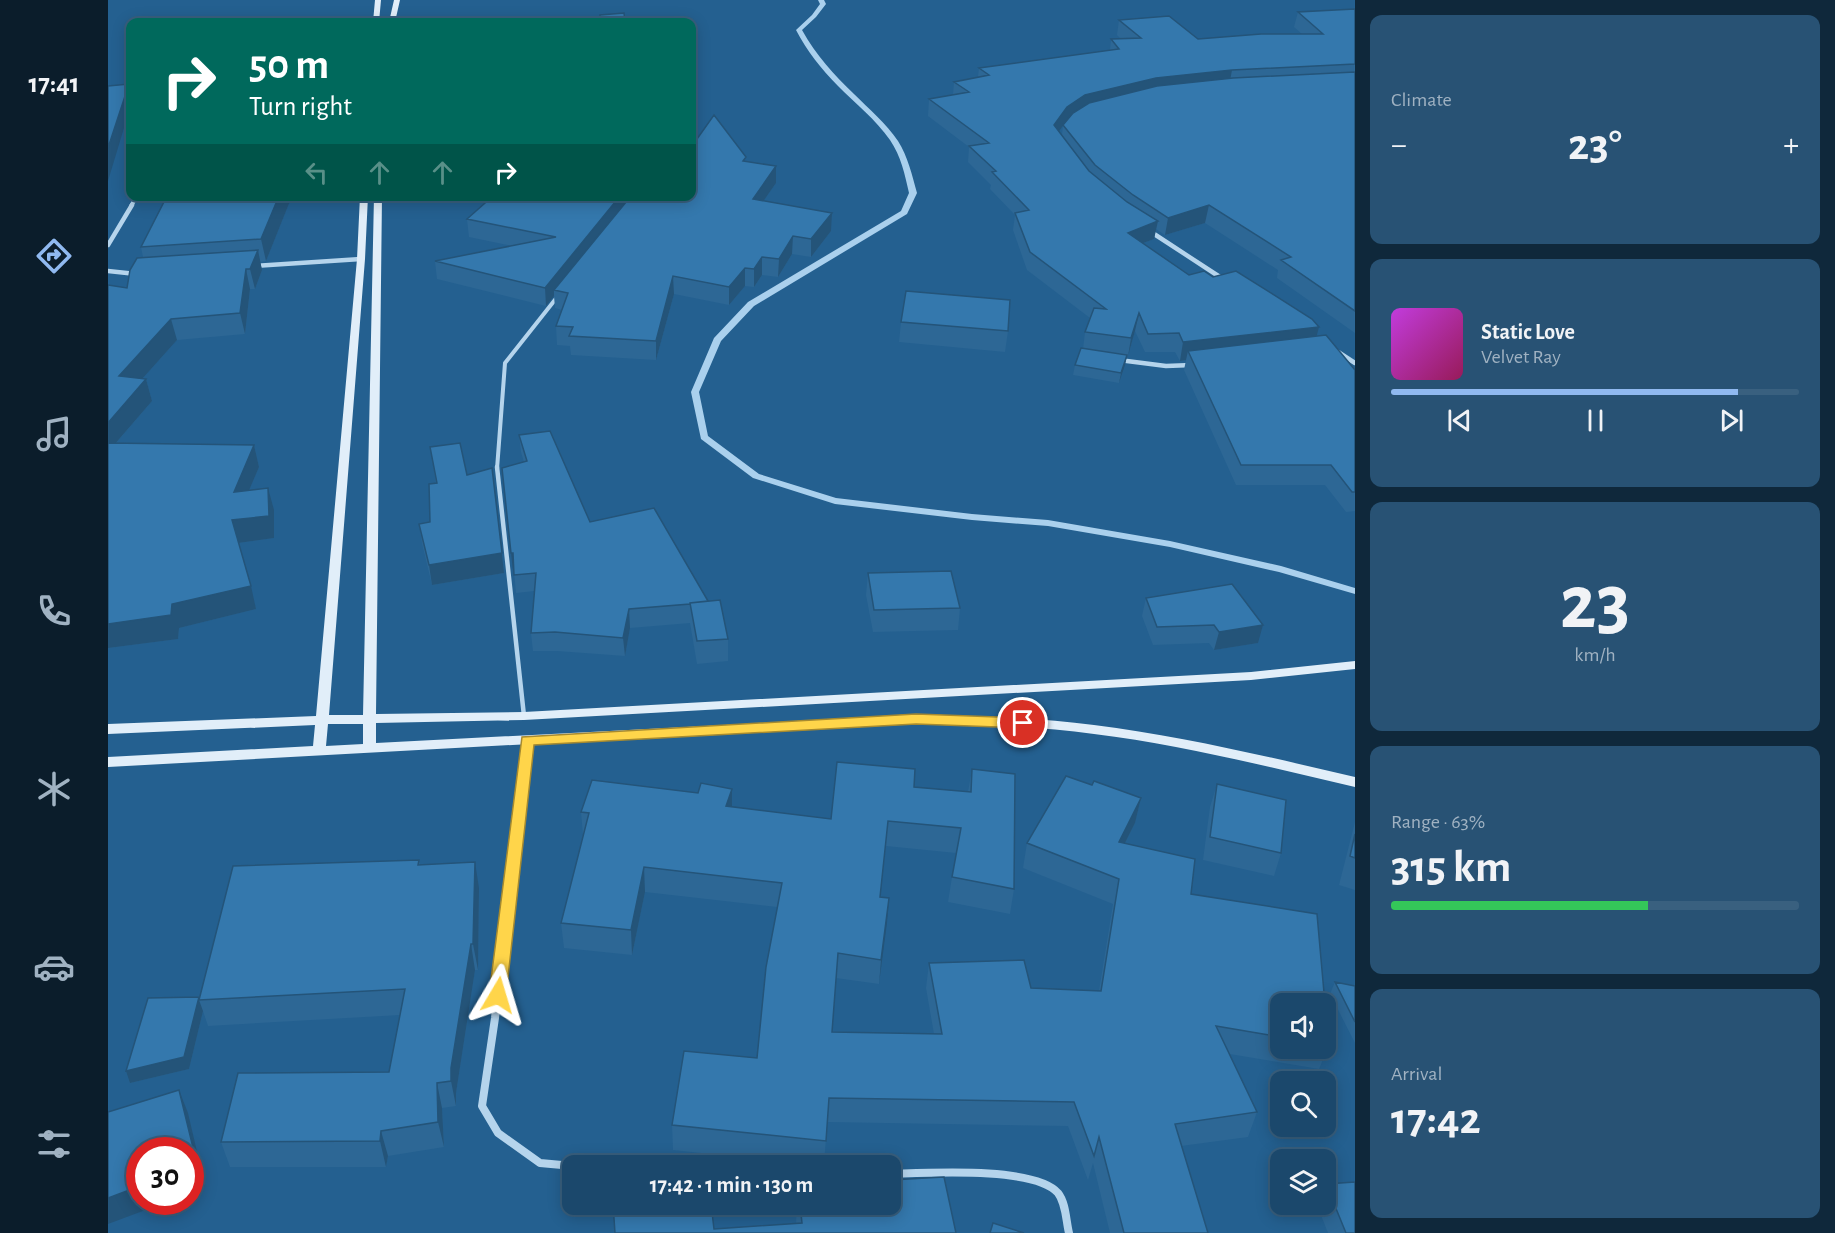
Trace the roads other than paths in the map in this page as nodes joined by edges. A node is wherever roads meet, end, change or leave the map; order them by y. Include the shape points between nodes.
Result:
1 (378, 0) edge
2 (397, 0) edge
3 (376, 18) edge
4 (393, 18) edge
5 (135, 201) edge
6 (364, 201) edge
7 (378, 201) edge
8 (1145, 228) edge
9 (108, 245) edge
10 (361, 259) junction
11 (249, 266) edge
12 (108, 271) edge
13 (148, 274) edge
14 (1229, 282) edge
15 (561, 292) edge
16 (1333, 348) edge
17 (1110, 358) edge
18 (1355, 363) edge
19 (1196, 364) edge
20 (1355, 665) edge
21 (524, 716) junction
22 (320, 720) junction
23 (370, 720) junction
24 (108, 729) edge
25 (527, 740) junction
26 (369, 749) junction
27 (319, 752) junction
28 (108, 762) edge
29 (1355, 782) edge
30 (562, 1165) edge
31 (901, 1174) edge
32 (1069, 1233) edge

1 - 3 main road
2 - 4 main road
5 - 9 street
6 - 10 main road
7 - 23 main road
8 - 14 street
10 - 11 street
10 - 22 main road
12 - 13 street
15 - 21 lane via 505,363 496,459
16 - 18 street
17 - 19 street via 1166,366
20 - 21 main road via 1239,677
21 - 23 main road
22 - 23 main road
22 - 24 main road
22 - 27 main road
23 - 26 main road
25 - 26 main road
25 - 29 main road via 916,719 999,721 1094,729 1196,746
25 - 30 street via 482,1106 498,1133 540,1163
26 - 27 main road
27 - 28 main road
31 - 32 street via 993,1173 1044,1181 1058,1192

